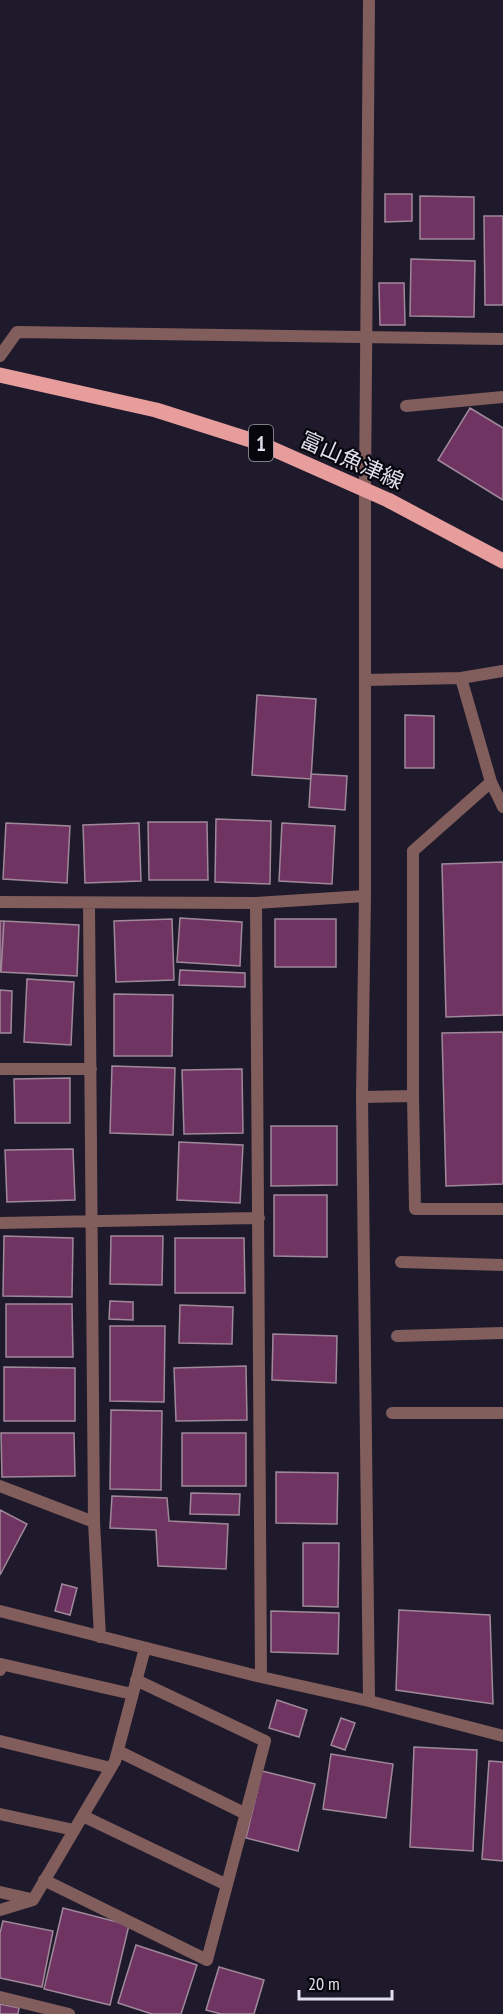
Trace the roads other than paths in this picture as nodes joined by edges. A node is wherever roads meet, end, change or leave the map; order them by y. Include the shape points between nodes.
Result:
1 (369, 0) edge
2 (368, 337) junction
3 (503, 339) edge
4 (0, 356) edge
5 (0, 375) edge
6 (503, 397) edge
7 (406, 406) dead end
8 (365, 489) junction
9 (503, 561) edge
10 (503, 671) edge
11 (461, 678) junction
12 (365, 680) junction
13 (491, 782) junction
14 (503, 807) edge
15 (365, 896) junction
16 (0, 902) edge
17 (89, 903) junction
18 (256, 903) junction
19 (0, 1069) edge
20 (90, 1069) junction
21 (413, 1096) junction
22 (362, 1097) junction
23 (503, 1209) edge
24 (259, 1218) junction
25 (92, 1221) junction
26 (0, 1223) edge
27 (401, 1262) dead end
28 (503, 1265) edge
29 (503, 1333) edge
30 (397, 1336) dead end
31 (392, 1413) dead end
32 (503, 1413) edge
33 (0, 1486) edge
34 (94, 1522) junction
35 (0, 1611) edge
36 (100, 1637) junction
37 (145, 1648) junction
38 (0, 1670) edge
39 (261, 1677) junction
40 (136, 1680) junction
41 (132, 1694) junction
42 (369, 1701) junction
43 (503, 1736) edge
44 (0, 1741) edge
45 (118, 1751) junction
46 (111, 1768) junction
47 (0, 1814) edge
48 (246, 1814) junction
49 (83, 1816) junction
50 (74, 1830) junction
51 (44, 1880) junction
52 (227, 1885) junction
53 (0, 1892) edge
54 (33, 1900) junction
55 (0, 1910) edge
56 (0, 1996) edge
57 (69, 2014) edge

1 - 2 street
2 - 3 street
2 - 4 street via 17,332
2 - 8 street
5 - 8 main road, 富山魚津線 / 1 via 168,414 257,442
6 - 7 street
8 - 9 main road, 富山魚津線 / 1
8 - 12 street
10 - 11 street
11 - 12 street
11 - 13 street
12 - 15 street
13 - 14 street
13 - 21 street via 413,851
15 - 18 street
15 - 22 street
16 - 17 street
17 - 18 street
17 - 20 street
18 - 24 street
19 - 20 street
20 - 25 street
21 - 22 street
21 - 23 street via 415,1209
22 - 42 street
24 - 25 street
24 - 39 street
25 - 26 street
25 - 34 street
27 - 28 street
29 - 30 street
31 - 32 street
33 - 34 street
34 - 36 street
35 - 36 street
36 - 37 street
37 - 39 street
37 - 40 street
38 - 41 street via 2,1664
39 - 42 street
40 - 41 street
40 - 48 street via 265,1741
41 - 45 street
42 - 43 street
44 - 46 street
45 - 46 street
45 - 48 street
46 - 49 street
47 - 50 street
48 - 52 street
49 - 50 street
49 - 52 street
50 - 51 street
51 - 52 street via 207,1960
51 - 54 street
53 - 54 street
54 - 55 street
56 - 57 street

